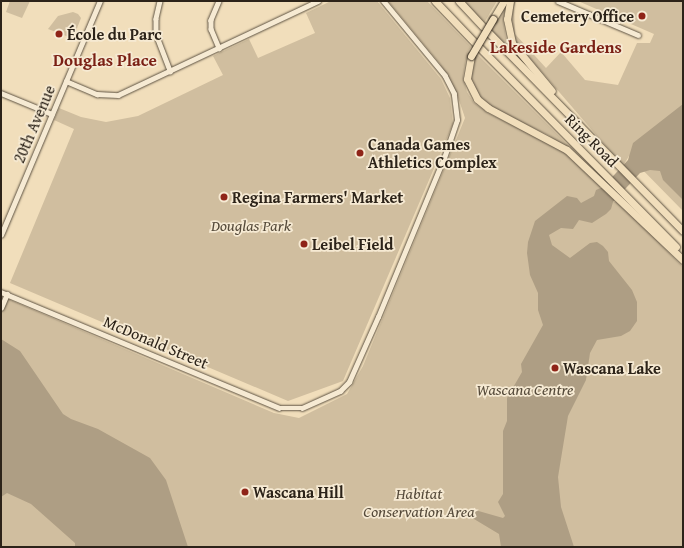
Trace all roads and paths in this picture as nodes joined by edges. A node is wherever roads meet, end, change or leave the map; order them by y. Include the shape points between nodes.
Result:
1 (100, 1) edge
2 (160, 1) edge
3 (219, 1) edge
4 (305, 1) edge
5 (318, 1) edge
6 (383, 1) edge
7 (435, 1) edge
8 (459, 1) edge
9 (504, 1) edge
10 (510, 1) edge
11 (558, 1) edge
12 (302, 8) junction
13 (483, 27) dead end
14 (489, 33) dead end
15 (638, 35) dead end
16 (474, 42) dead end
17 (219, 48) junction
18 (480, 48) dead end
19 (170, 71) junction
20 (66, 82) junction
21 (1, 93) edge
22 (52, 114) junction
23 (589, 136) junction
24 (624, 197) junction
25 (3, 224) edge
26 (683, 231) edge
27 (1, 235) edge
28 (683, 254) edge
29 (683, 260) edge
30 (1, 292) edge
31 (7, 294) junction
32 (1, 308) edge

1 - 20 street, 20th Avenue
2 - 19 street via 156,34
3 - 17 street via 211,20 211,29
4 - 12 street
5 - 12 street
6 - 31 street, McDonald Street via 445,76 455,101 457,120 349,382 328,398 302,408 285,409 273,406
7 - 16 highway
8 - 13 highway
9 - 24 highway, bridge via 471,56 468,79 477,99 492,110 562,146
10 - 23 highway via 507,19 512,43
11 - 15 street
12 - 17 street
14 - 23 highway, Ring Road
17 - 19 street
18 - 24 highway, Ring Road via 606,174
19 - 20 street via 118,95 97,94
20 - 22 street, 20th Avenue
21 - 22 street
22 - 25 street, 20th Avenue
23 - 26 highway, Ring Road
24 - 28 highway, Ring Road
24 - 29 highway
25 - 27 street, 20th Avenue
30 - 31 street, McDonald Street
31 - 32 street

